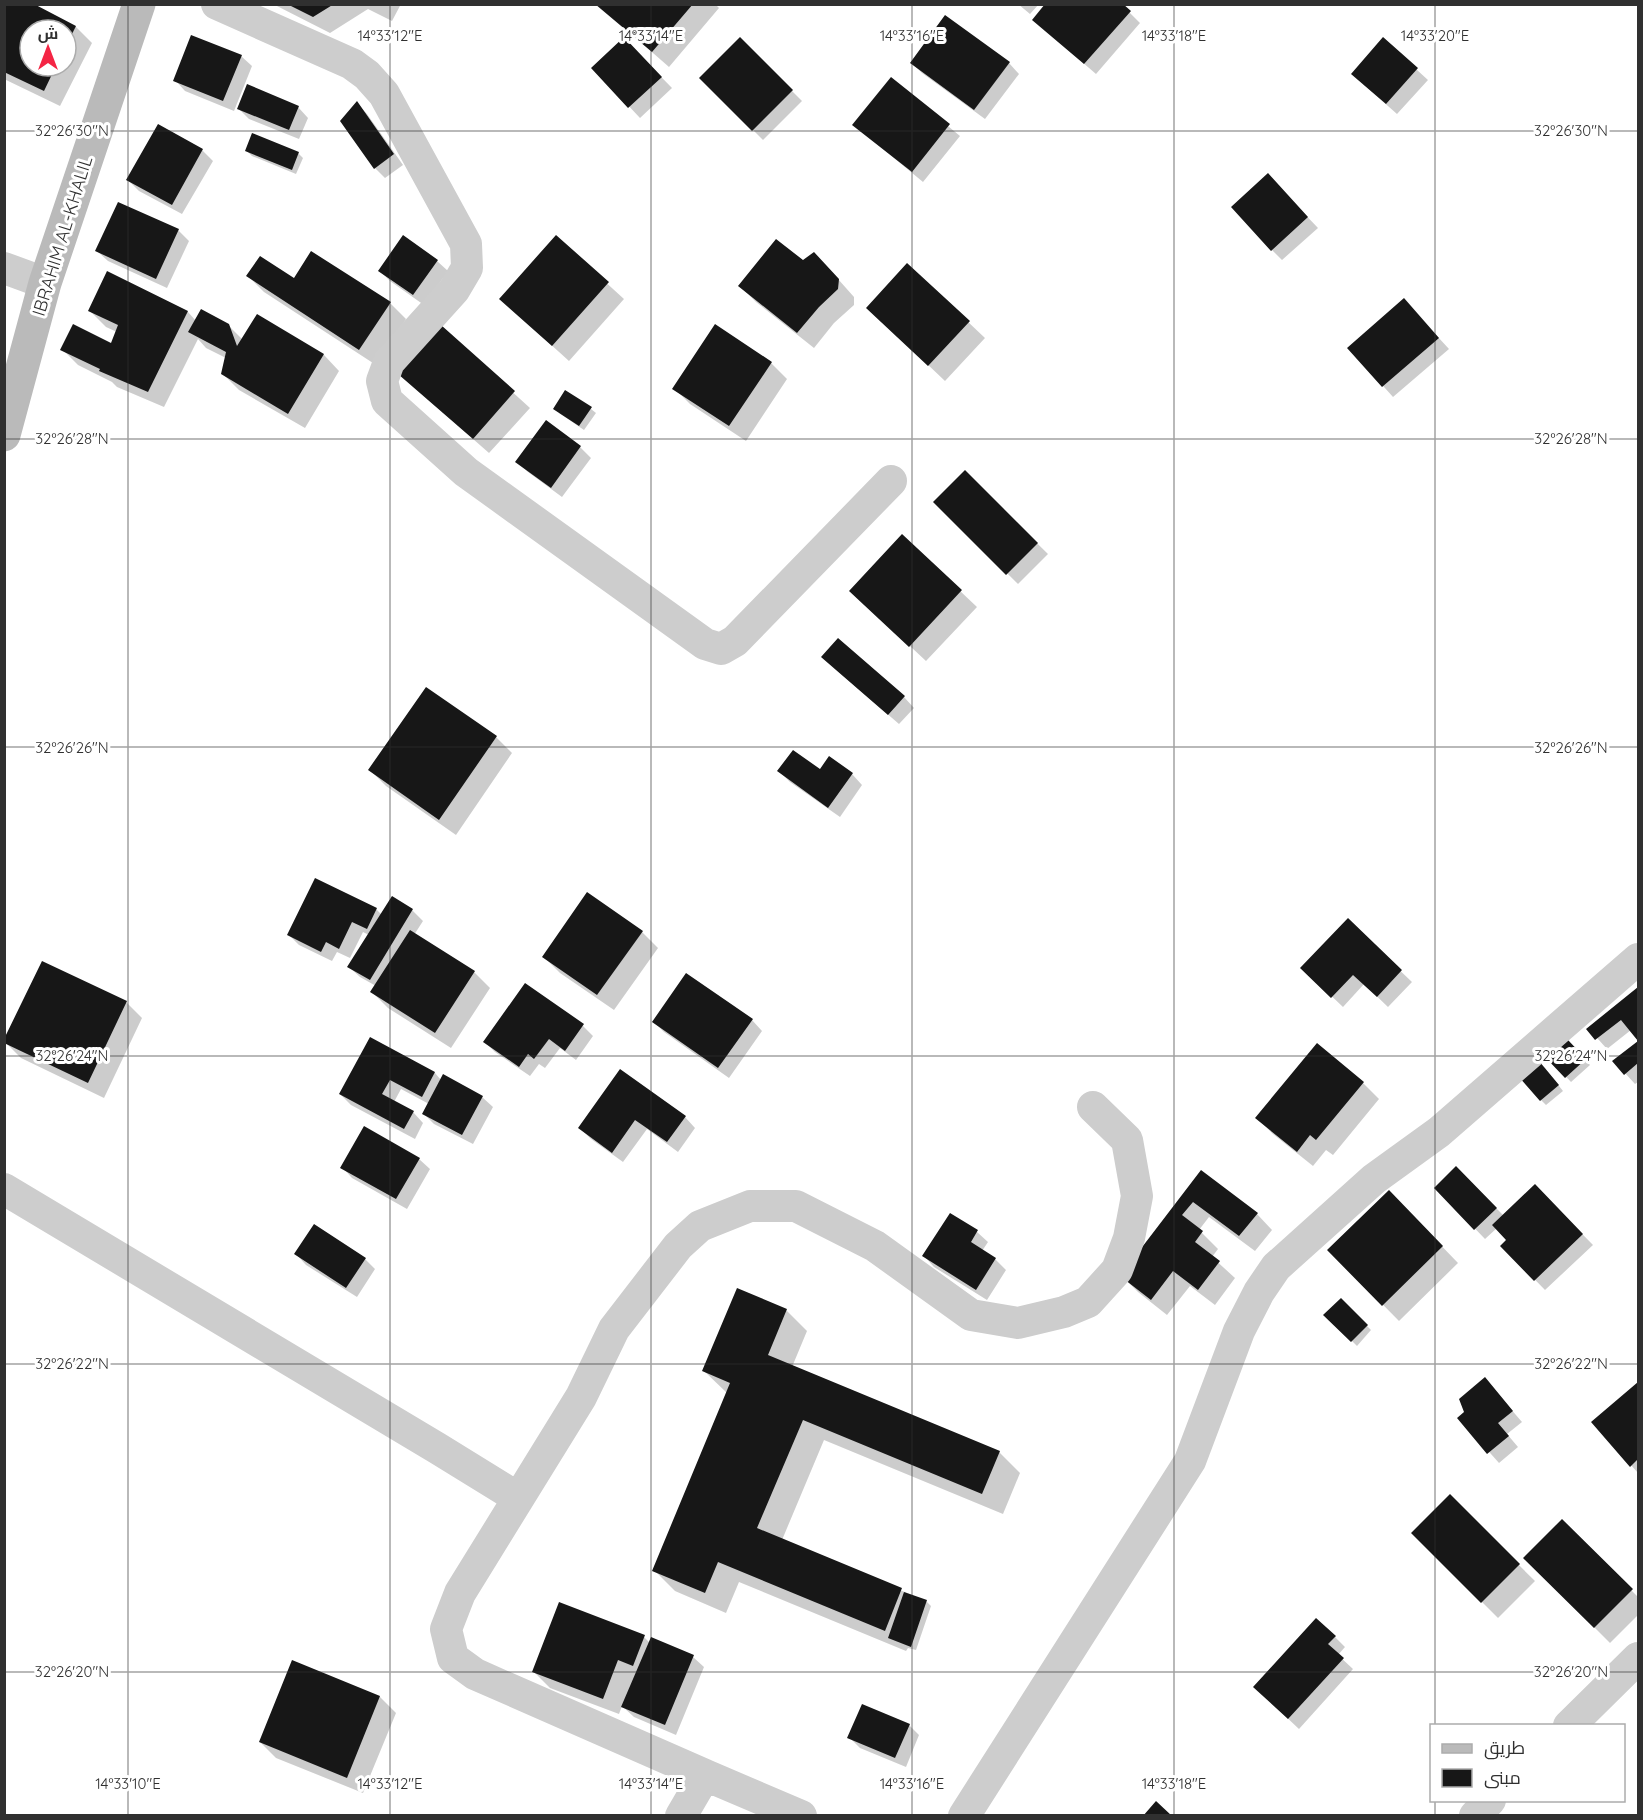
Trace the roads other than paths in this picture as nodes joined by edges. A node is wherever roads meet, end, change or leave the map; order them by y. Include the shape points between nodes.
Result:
1 (139, 4) edge
2 (217, 4) edge
3 (4, 268) edge
4 (45, 283) junction
5 (4, 435) edge
6 (891, 481) dead end
7 (1638, 959) edge
8 (1093, 1107) dead end
9 (4, 1189) edge
10 (518, 1498) junction
11 (1638, 1658) edge
12 (1570, 1724) edge
13 (705, 1775) junction
14 (1488, 1802) edge
15 (681, 1815) edge
16 (801, 1815) edge
17 (964, 1815) edge
18 (1474, 1815) edge

1 - 4 street, IBRAHIM AL-KHALIL
2 - 6 street via 352,64 367,75 384,94 466,244 466,268 454,290 389,362 382,381 387,401 466,472 636,596 705,644 721,649 735,641
3 - 4 street
4 - 5 street, IBRAHIM AL-KHALIL
7 - 17 street via 1439,1132 1374,1179 1276,1267 1239,1331 1190,1461
8 - 10 street via 1127,1140 1137,1196 1129,1238 1117,1270 1088,1302 1018,1323 971,1315 874,1246 796,1206 750,1206 700,1226 678,1246 614,1329 581,1397
9 - 10 street
10 - 13 street via 457,1602 446,1629 453,1658 475,1674
11 - 12 street
13 - 15 street
13 - 16 street
14 - 18 street

